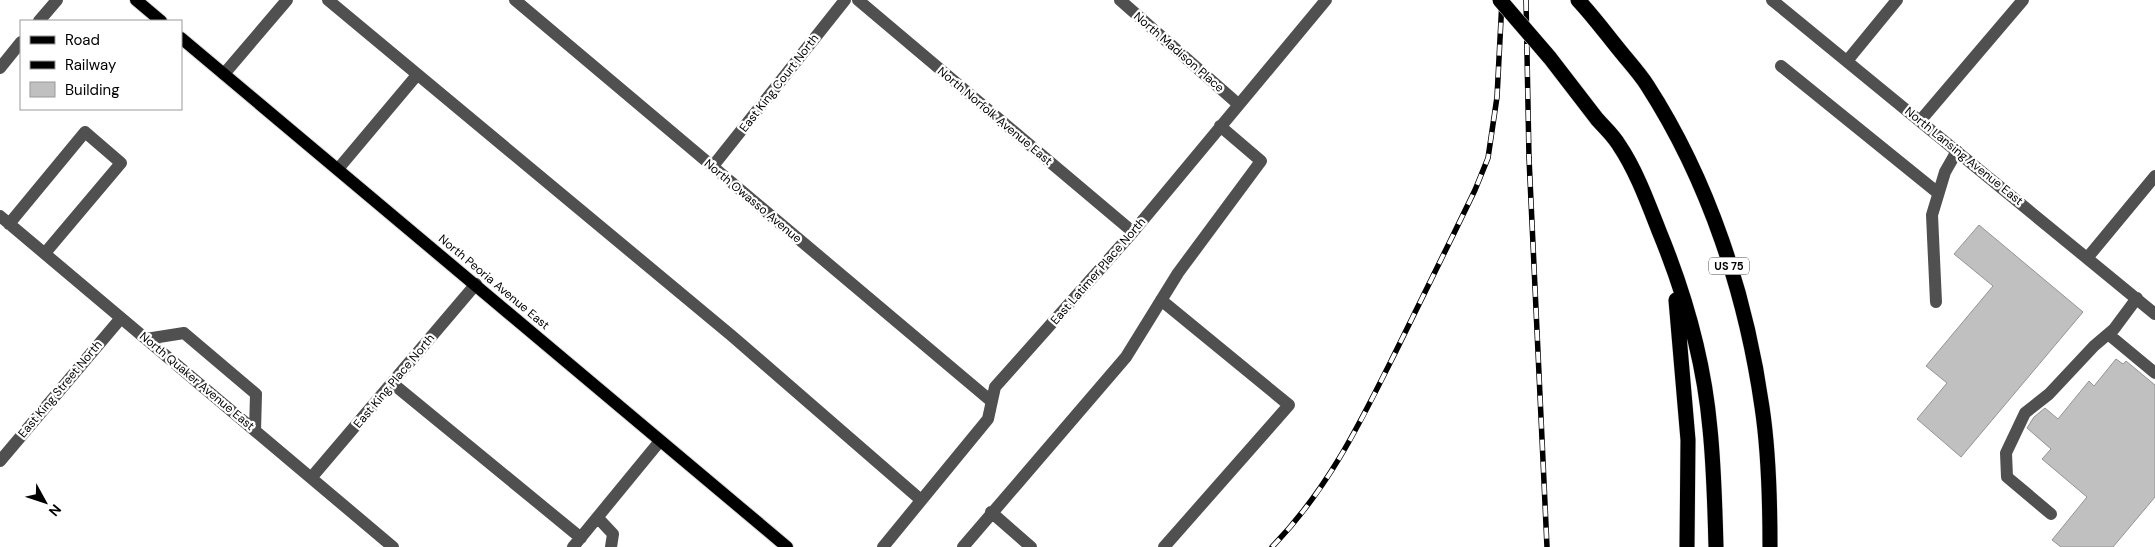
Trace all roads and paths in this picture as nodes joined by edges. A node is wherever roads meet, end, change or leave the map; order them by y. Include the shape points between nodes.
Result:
1 (57, 0) edge
2 (136, 0) edge
3 (287, 0) edge
4 (328, 0) edge
5 (515, 0) edge
6 (845, 0) edge
7 (858, 0) edge
8 (1120, 0) edge
9 (1326, 0) edge
10 (1500, 0) edge
11 (1578, 0) edge
12 (1897, 0) edge
13 (2023, 0) edge
14 (1776, 1) edge
15 (40, 20) edge
16 (160, 20) edge
17 (182, 39) edge
18 (20, 43) edge
19 (5, 52) edge
20 (1847, 61) junction
21 (1781, 66) dead end
22 (0, 68) edge
23 (224, 74) junction
24 (417, 75) junction
25 (1238, 104) junction
26 (1920, 121) junction
27 (1220, 126) junction
28 (1957, 151) junction
29 (713, 166) junction
30 (338, 169) junction
31 (2155, 176) edge
32 (1938, 193) junction
33 (5, 220) edge
34 (1133, 232) junction
35 (44, 253) junction
36 (2088, 257) junction
37 (1673, 266) junction
38 (476, 284) junction
39 (2137, 298) junction
40 (1161, 300) junction
41 (1936, 302) dead end
42 (2155, 314) edge
43 (121, 318) junction
44 (2108, 334) junction
45 (146, 339) junction
46 (2155, 373) edge
47 (392, 383) junction
48 (991, 401) junction
49 (255, 431) junction
50 (660, 441) junction
51 (0, 461) edge
52 (311, 478) junction
53 (920, 500) junction
54 (991, 512) junction
55 (2051, 514) dead end
56 (598, 518) junction
57 (577, 542) edge
58 (393, 547) edge
59 (611, 547) edge
60 (787, 547) edge
61 (883, 547) edge
62 (963, 547) edge
63 (1031, 547) edge
64 (1164, 547) edge
65 (1687, 547) edge
66 (1716, 547) edge
67 (1770, 547) edge

1 - 15 street
2 - 16 main road
3 - 23 street
4 - 24 street
5 - 29 street, North Owasso Avenue
6 - 29 street, East King Court North
7 - 34 street, North Norfolk Avenue East
8 - 25 street, North Madison Place
9 - 25 street, East Latimer Place North
10 - 37 highway, bridge via 1619,145 1646,199
11 - 67 highway, US 75 via 1651,92 1698,182 1721,238 1751,347 1762,408
12 - 20 street
13 - 26 street
14 - 20 street, North Lansing Avenue East
17 - 23 main road, North Peoria Avenue East
18 - 19 street
19 - 22 street
20 - 26 street, North Lansing Avenue East
21 - 32 street
23 - 30 main road, North Peoria Avenue East
24 - 30 street
24 - 53 street via 732,336
25 - 27 street, East Latimer Place North
26 - 28 street, North Lansing Avenue East
27 - 34 street, East Latimer Place North
27 - 40 street via 1261,161
28 - 32 street
28 - 36 street, North Lansing Avenue East
29 - 48 street, North Owasso Avenue
30 - 38 main road, North Peoria Avenue East
31 - 36 street
32 - 41 street via 1932,214
33 - 35 street, North Quaker Avenue East
33 - 35 street via 85,132 121,163
34 - 48 street, East Latimer Place North via 995,386
35 - 43 street, North Quaker Avenue East
36 - 39 street, North Lansing Avenue East
37 - 65 highway via 1688,440
37 - 66 highway via 1691,324 1704,384 1710,427
38 - 47 street, East King Place North
38 - 50 main road, North Peoria Avenue East
39 - 42 street, North Lansing Avenue East
39 - 44 street
40 - 54 street via 1126,357
40 - 64 street via 1289,405
43 - 45 street, North Quaker Avenue East
43 - 51 street, East King Street North
44 - 46 street
44 - 55 street via 2049,394 2024,413 2006,454 2007,477
45 - 49 street, North Quaker Avenue East
45 - 49 street via 184,333 256,394
47 - 52 street, East King Place North
47 - 57 street
48 - 53 street, East Latimer Place North via 988,419
49 - 52 street, North Quaker Avenue East
50 - 56 street
50 - 60 main road, North Peoria Avenue East
52 - 58 street, North Quaker Avenue East
53 - 61 street, East Latimer Place North
54 - 62 street
54 - 63 street
56 - 57 street
56 - 59 street via 613,534

